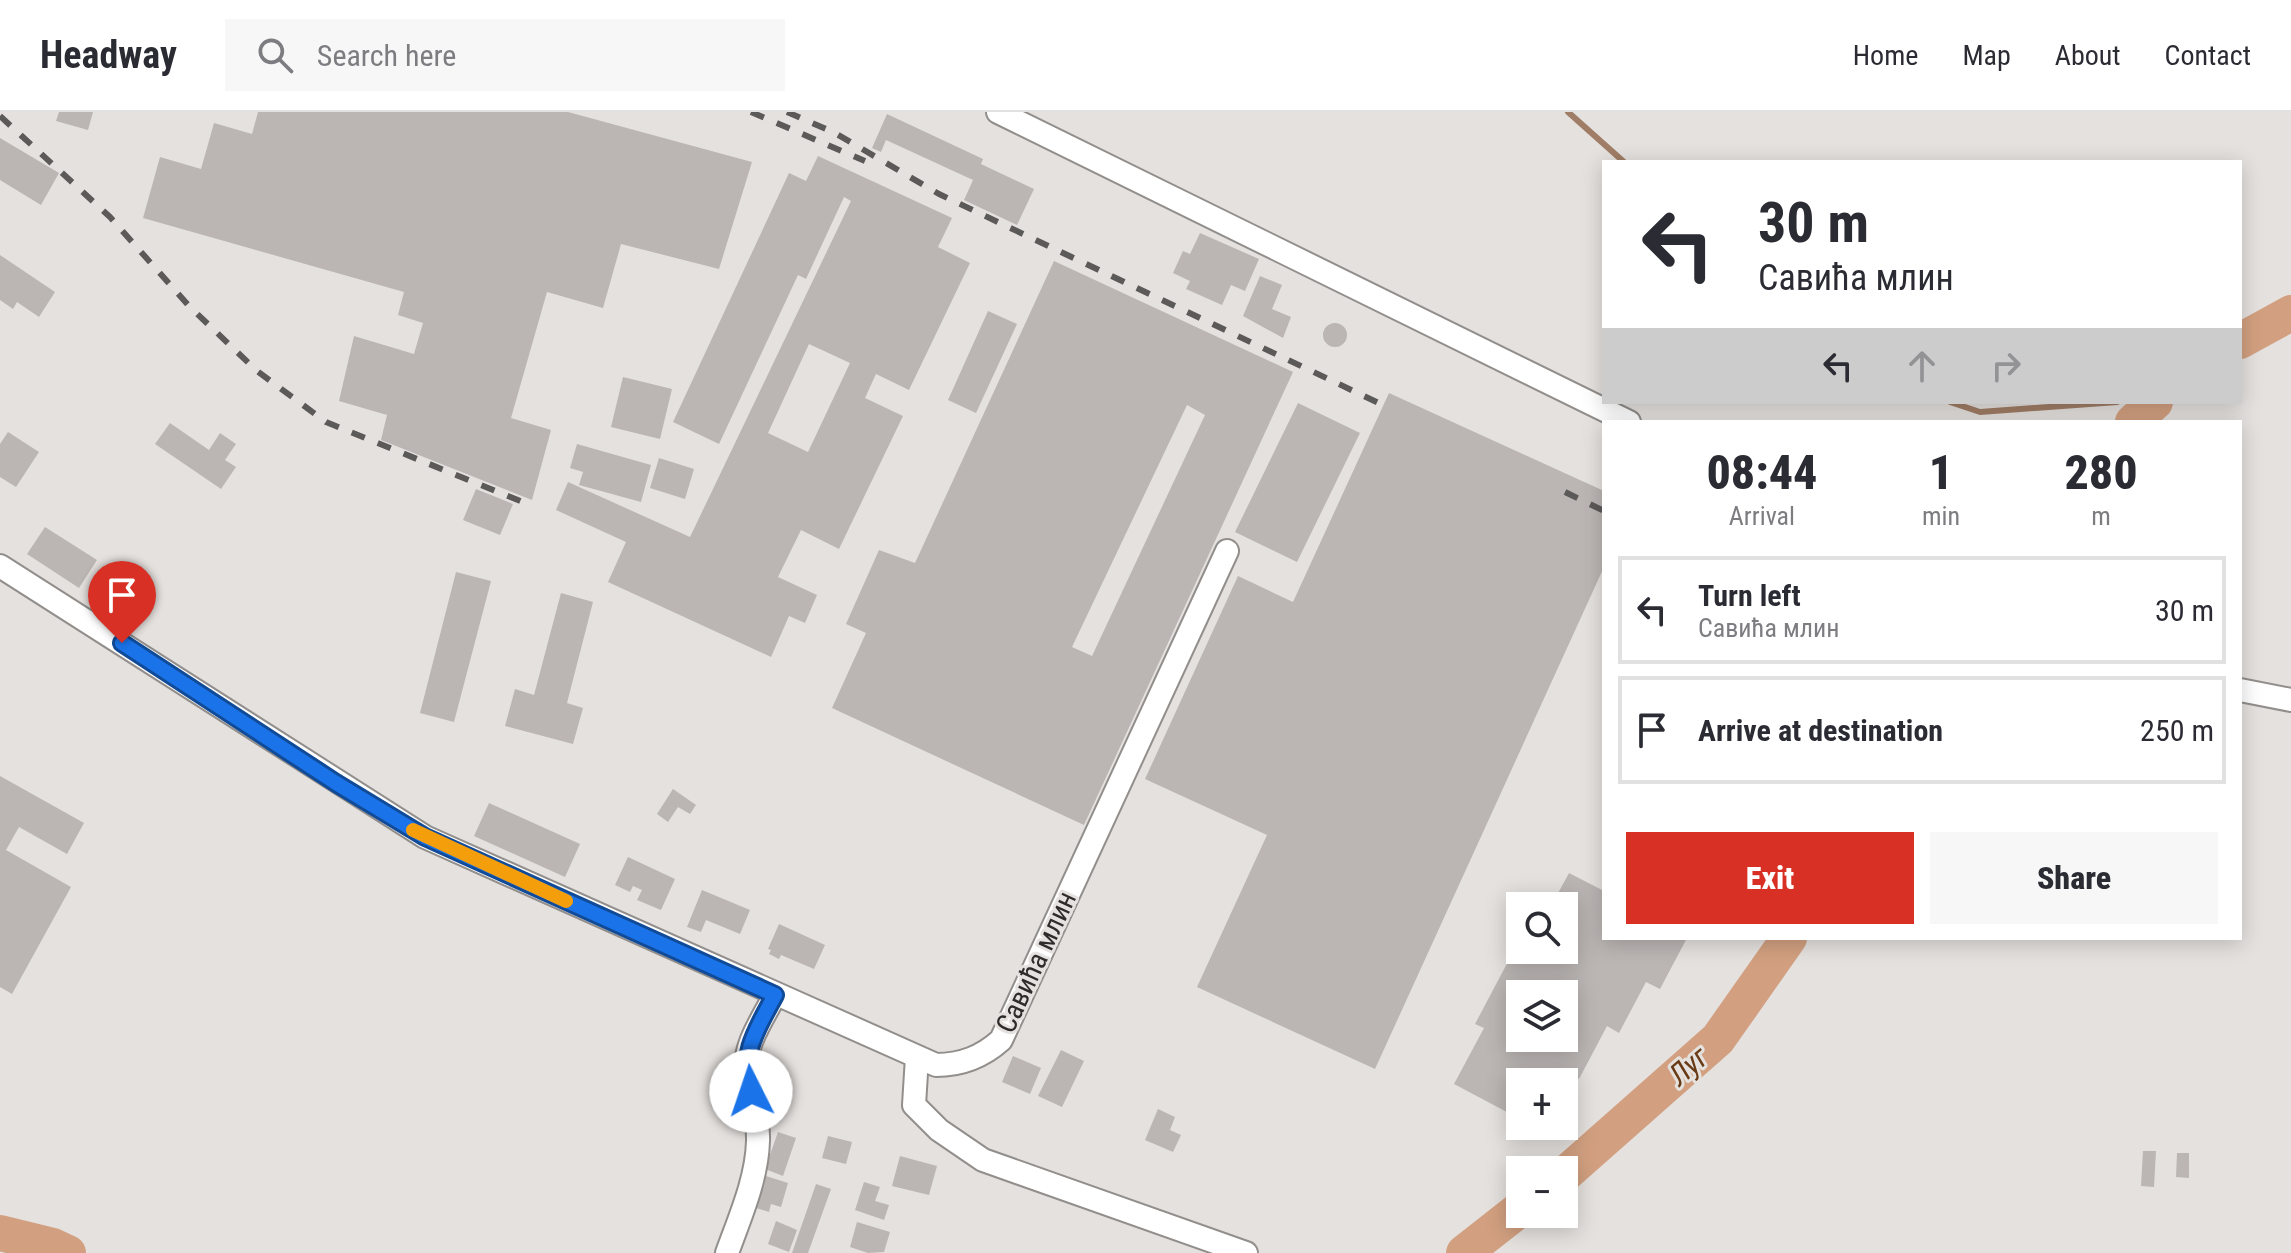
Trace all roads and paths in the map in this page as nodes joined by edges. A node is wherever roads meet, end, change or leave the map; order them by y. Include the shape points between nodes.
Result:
1 (998, 112) edge
2 (1625, 420) edge
3 (1227, 551) dead end
4 (0, 566) edge
5 (2242, 690) edge
6 (2291, 700) edge
7 (775, 995) junction
8 (917, 1057) junction
9 (727, 1253) edge
10 (1246, 1253) edge

1 - 2 street
3 - 8 street, Савића млин via 1001,1040 983,1055 960,1063 936,1065
4 - 7 street, Савића млин via 425,837
5 - 6 street
7 - 8 street, Савића млин
7 - 9 street via 748,1053 746,1077 757,1112 758,1143
8 - 10 street via 914,1105 983,1160

